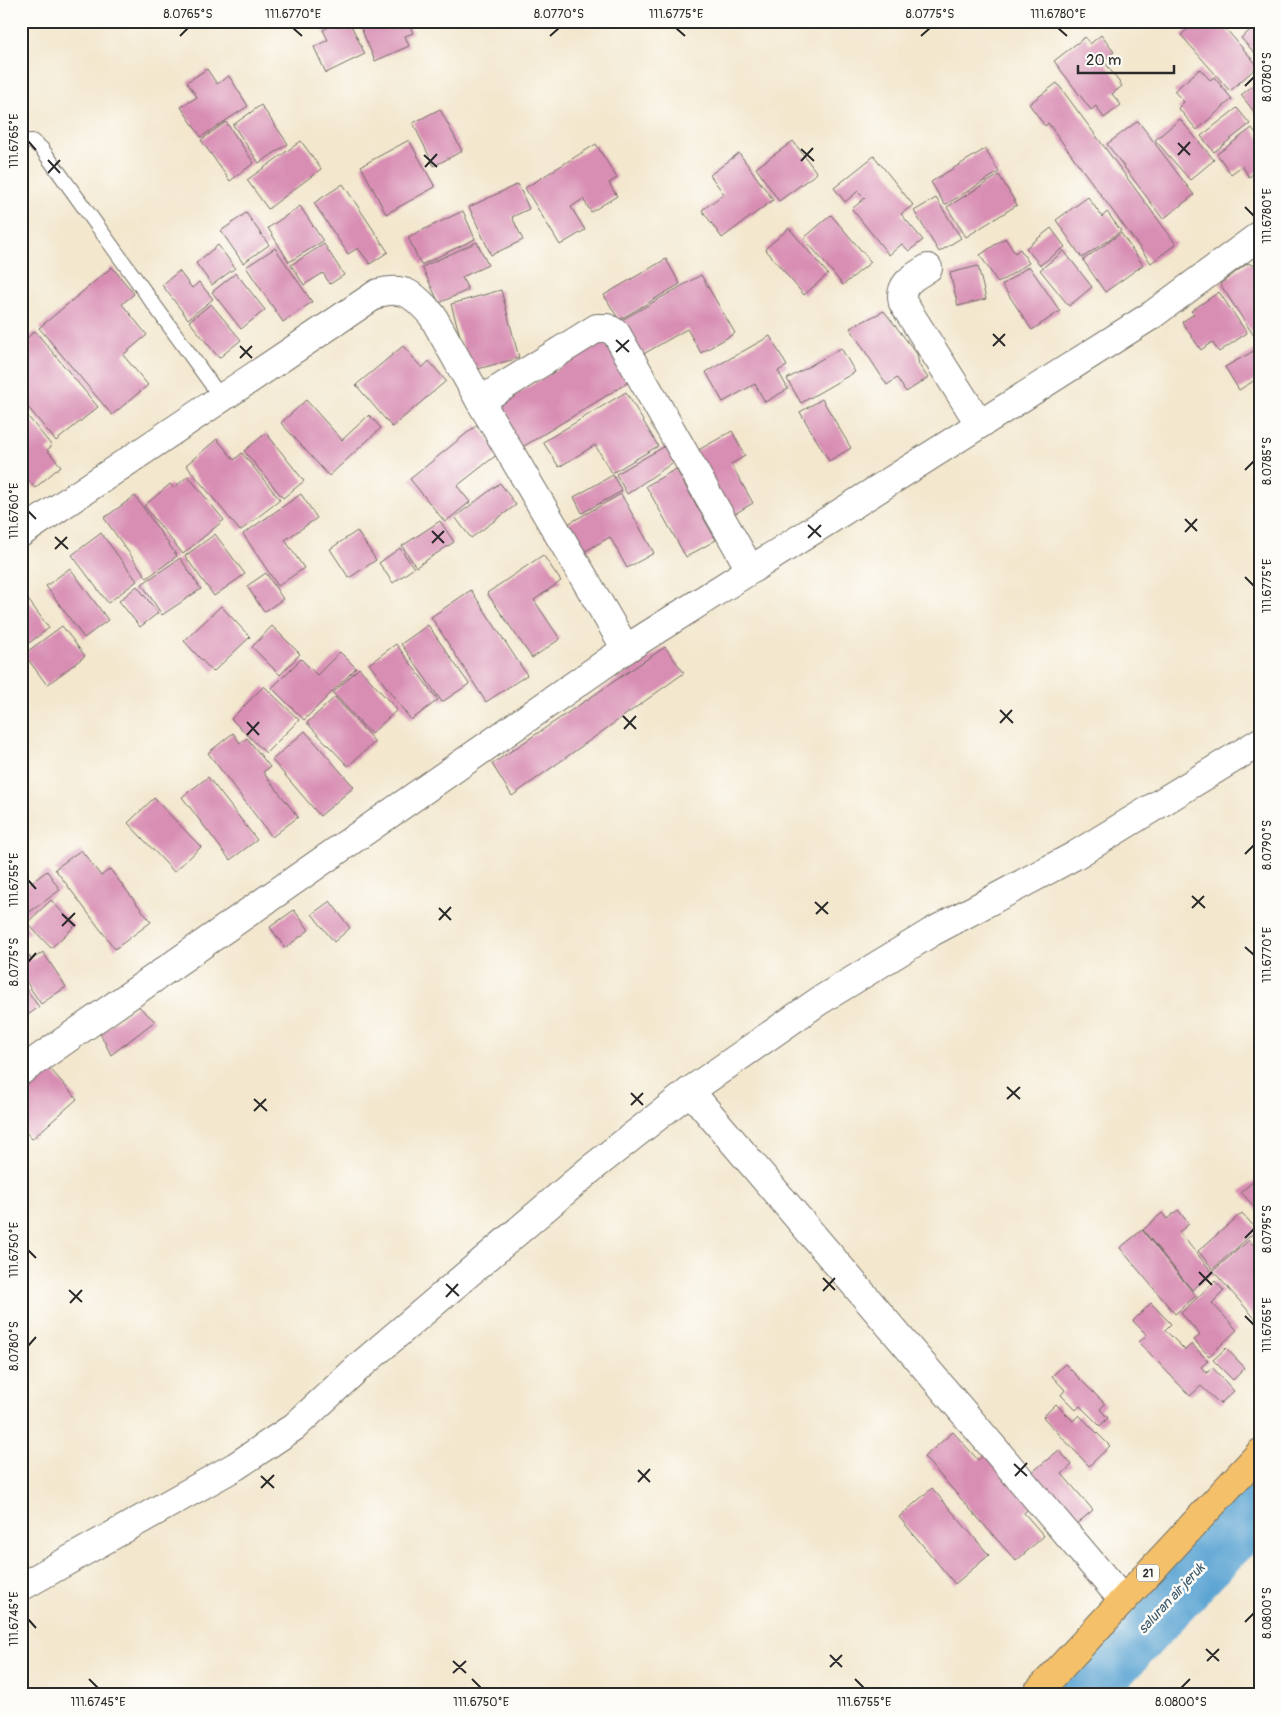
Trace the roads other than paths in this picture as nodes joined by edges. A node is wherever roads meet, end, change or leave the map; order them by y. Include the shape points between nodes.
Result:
1 (21, 142) edge
2 (1260, 235) edge
3 (928, 268) dead end
4 (222, 399) junction
5 (480, 400) junction
6 (979, 423) junction
7 (21, 534) edge
8 (750, 569) junction
9 (626, 649) junction
10 (1260, 742) edge
11 (21, 1071) edge
12 (690, 1092) junction
13 (1260, 1453) edge
14 (21, 1587) edge
15 (1124, 1600) junction
16 (1036, 1694) edge

1 - 4 lane via 32,141 42,149
2 - 6 street via 1152,315
3 - 6 street via 905,284 903,304
4 - 5 street via 378,293 396,289 407,292 432,315
4 - 7 street
5 - 8 street via 597,328 607,328 616,333
5 - 9 street
6 - 8 street
8 - 9 street
9 - 11 street
10 - 12 street via 1074,856 932,932 819,1001
12 - 14 street via 577,1181 361,1365 294,1427 236,1466
12 - 15 street
13 - 15 highway, 21
15 - 16 highway, 21

